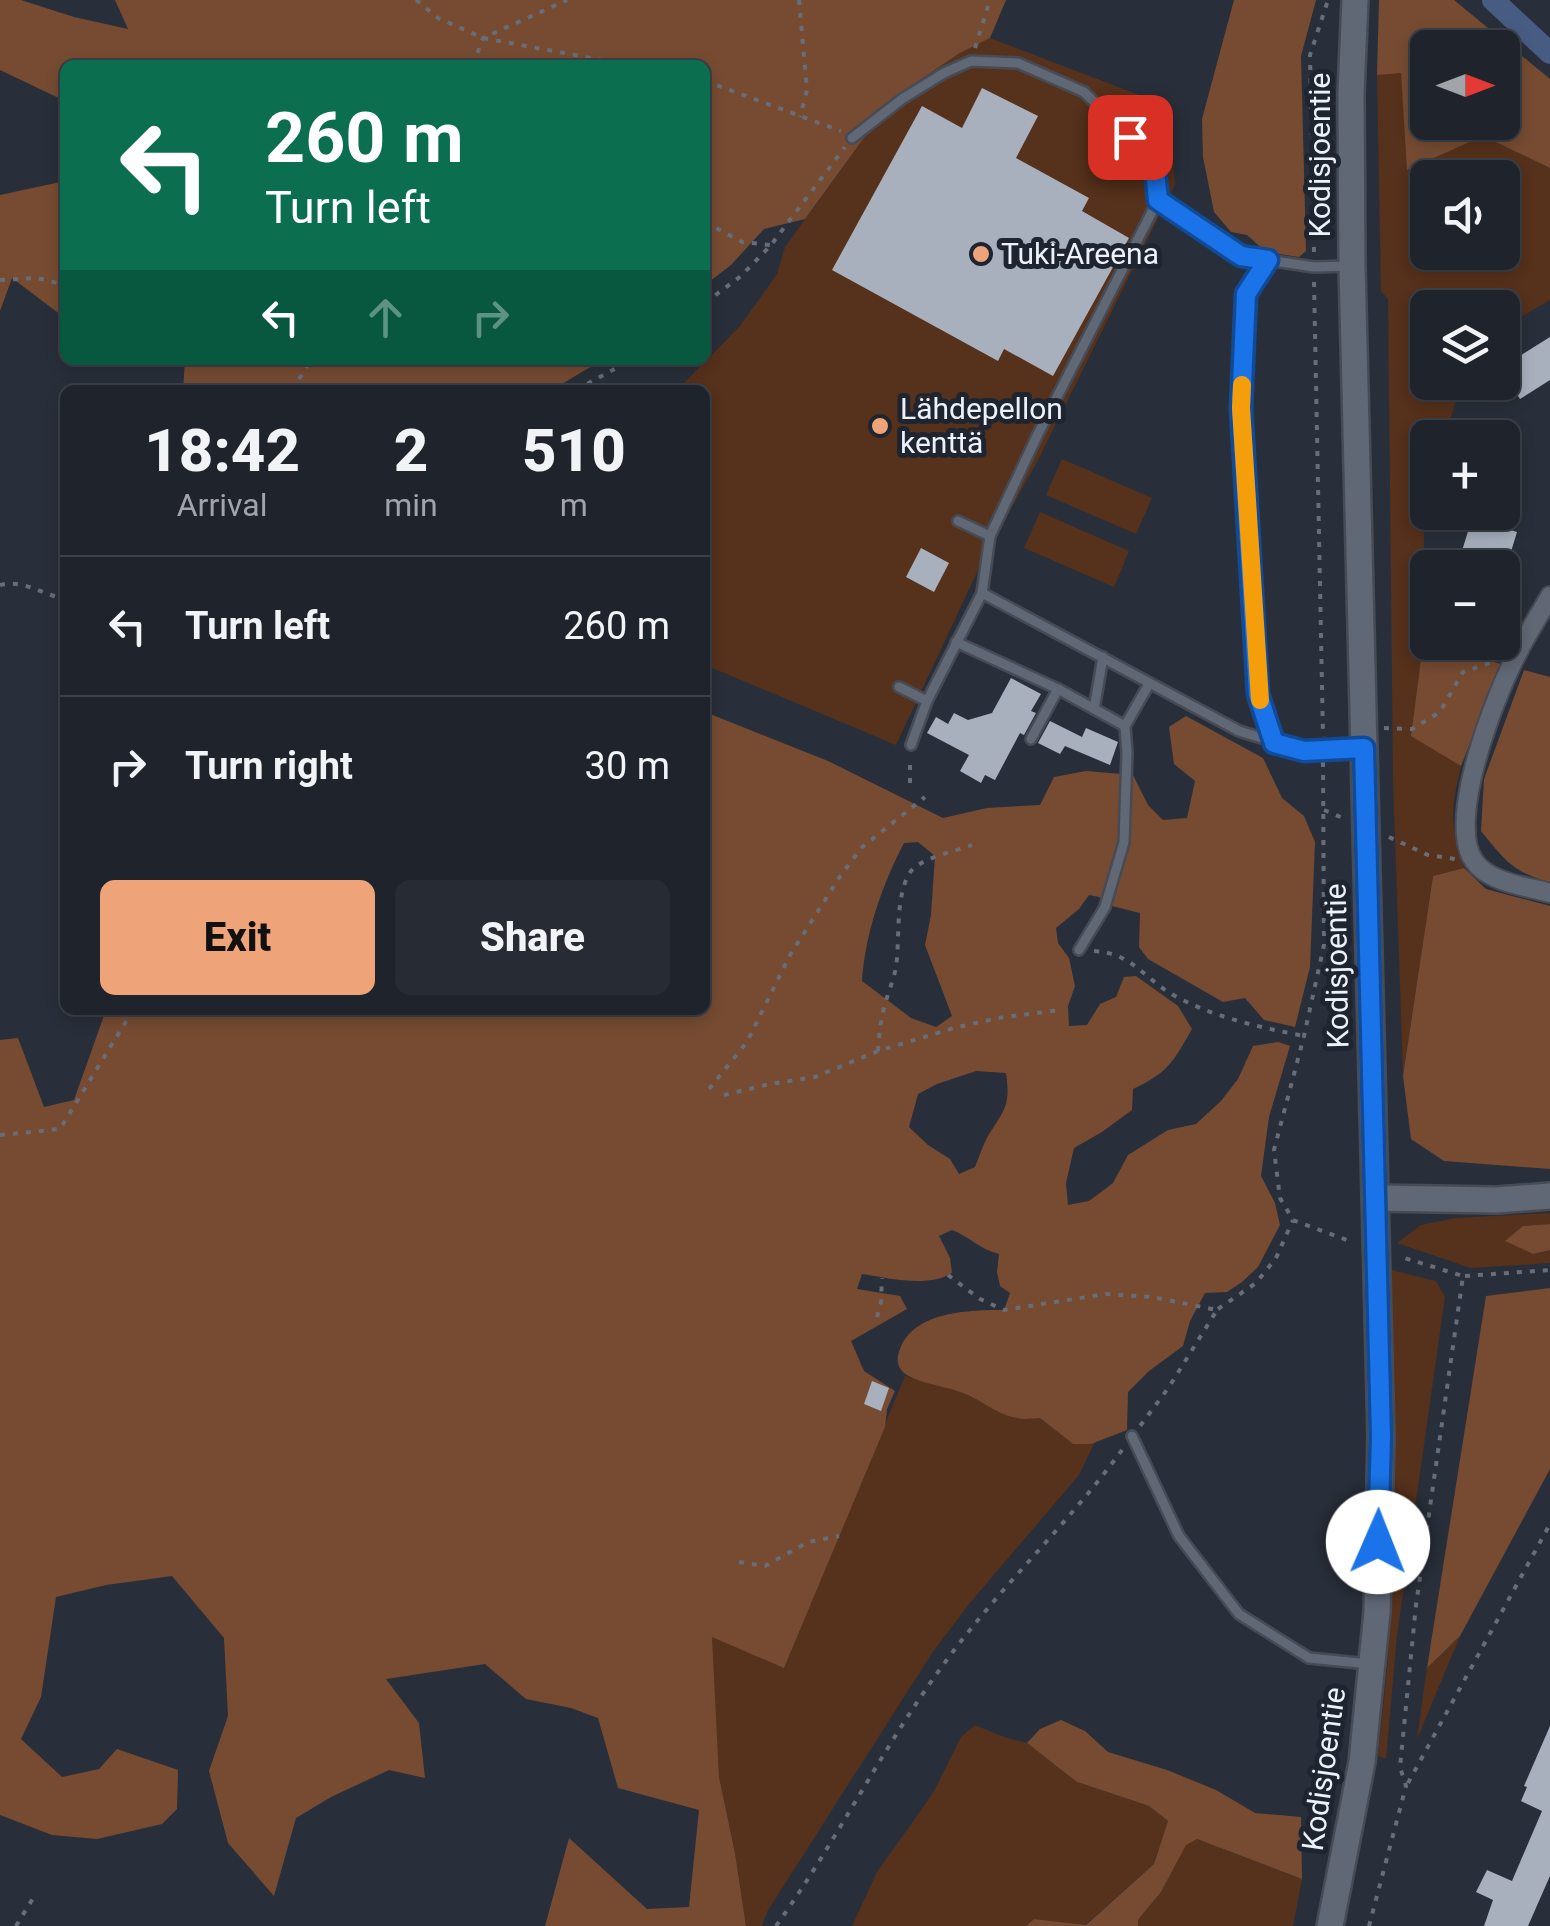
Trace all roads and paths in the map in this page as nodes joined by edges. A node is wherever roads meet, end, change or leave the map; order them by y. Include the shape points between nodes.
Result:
1 (416, 0) edge
2 (567, 0) edge
3 (800, 0) edge
4 (990, 0) edge
5 (1328, 0) edge
6 (1355, 0) edge
7 (483, 38) junction
8 (475, 60) edge
9 (602, 60) edge
10 (971, 61) junction
11 (710, 83) edge
12 (800, 116) junction
13 (852, 138) junction
14 (1158, 200) junction
15 (710, 225) edge
16 (771, 246) junction
17 (1268, 260) junction
18 (1352, 266) junction
19 (1314, 267) junction
20 (0, 280) edge
21 (60, 285) edge
22 (710, 299) edge
23 (622, 365) edge
24 (585, 385) edge
25 (958, 521) dead end
26 (990, 536) junction
27 (0, 585) edge
28 (982, 593) junction
29 (1550, 596) edge
30 (60, 599) edge
31 (956, 642) junction
32 (1520, 649) edge
33 (1103, 658) junction
34 (1503, 660) edge
35 (1514, 660) edge
36 (1148, 684) junction
37 (899, 688) dead end
38 (1058, 689) junction
39 (927, 701) junction
40 (1094, 708) junction
41 (1125, 726) junction
42 (1364, 738) junction
43 (1032, 739) dead end
44 (1274, 743) junction
45 (910, 745) joint
46 (1323, 748) junction
47 (910, 783) dead end
48 (924, 797) dead end
49 (1322, 809) junction
50 (1366, 827) junction
51 (972, 845) dead end
52 (1475, 862) junction
53 (1550, 893) edge
54 (1079, 950) joint
55 (1060, 1010) dead end
56 (130, 1015) edge
57 (1304, 1036) junction
58 (878, 1052) junction
59 (710, 1089) dead end
60 (724, 1095) dead end
61 (0, 1136) edge
62 (1550, 1196) edge
63 (1375, 1198) junction
64 (1293, 1220) junction
65 (1352, 1242) dead end
66 (1400, 1257) dead end
67 (1550, 1270) edge
68 (948, 1275) dead end
69 (1464, 1276) junction
70 (882, 1278) dead end
71 (1216, 1310) junction
72 (878, 1317) dead end
73 (1132, 1436) junction
74 (1550, 1524) edge
75 (839, 1536) dead end
76 (740, 1562) dead end
77 (1372, 1664) junction
78 (1406, 1786) junction
79 (34, 1894) dead end
80 (16, 1926) edge
81 (776, 1926) edge
82 (1330, 1926) edge
83 (1369, 1926) edge

1 - 7 path
2 - 7 path
3 - 12 path via 808,90
4 - 10 path
5 - 19 path via 1310,55
6 - 18 street, Kodisjoentie
7 - 8 path
7 - 9 path
10 - 13 lane via 902,99
10 - 14 lane via 1018,62 1084,92 1155,170
11 - 12 path
12 - 13 path
13 - 16 path
14 - 17 lane via 1241,256
14 - 26 lane
15 - 16 path via 742,242
16 - 22 path
17 - 19 lane
17 - 44 lane via 1246,294 1241,408 1258,694
18 - 19 lane
18 - 42 street, Kodisjoentie
19 - 46 path
20 - 21 path
23 - 24 path
25 - 26 lane
26 - 28 lane
27 - 30 path via 35,587
28 - 31 lane
28 - 33 lane
29 - 32 street
31 - 38 lane
31 - 39 lane
33 - 36 lane
33 - 40 lane
34 - 42 path via 1463,672 1440,712 1412,729
35 - 52 street via 1470,786 1466,844
36 - 41 lane
36 - 44 lane
37 - 39 lane
38 - 40 lane
38 - 43 lane
39 - 45 lane
40 - 41 lane
41 - 54 lane via 1124,842 1105,907
42 - 46 lane
42 - 50 street, Kodisjoentie
44 - 46 lane
45 - 47 path
46 - 49 path
48 - 59 path via 861,848 790,955 747,1042
49 - 50 path
49 - 57 path via 1324,944
50 - 52 path via 1428,855
50 - 63 street, Kodisjoentie
51 - 58 path via 921,862 909,874
52 - 53 street via 1495,878
54 - 57 path via 1110,952 1172,995 1235,1022
55 - 58 path via 998,1018
56 - 61 path via 60,1129
57 - 64 path via 1274,1150 1280,1198
58 - 60 path via 815,1077
62 - 63 street
63 - 77 street, Kodisjoentie via 1381,1437
64 - 65 path
64 - 71 path via 1256,1283
66 - 69 path
67 - 69 path
68 - 71 path via 1004,1310 1106,1294
69 - 78 path via 1416,1605 1400,1767
70 - 72 path
71 - 73 path
73 - 77 lane via 1179,1536 1240,1614 1309,1658
73 - 81 path via 947,1659
74 - 78 path
75 - 76 path via 808,1542 765,1566
77 - 82 street, Kodisjoentie via 1359,1780
78 - 83 path
79 - 80 path

